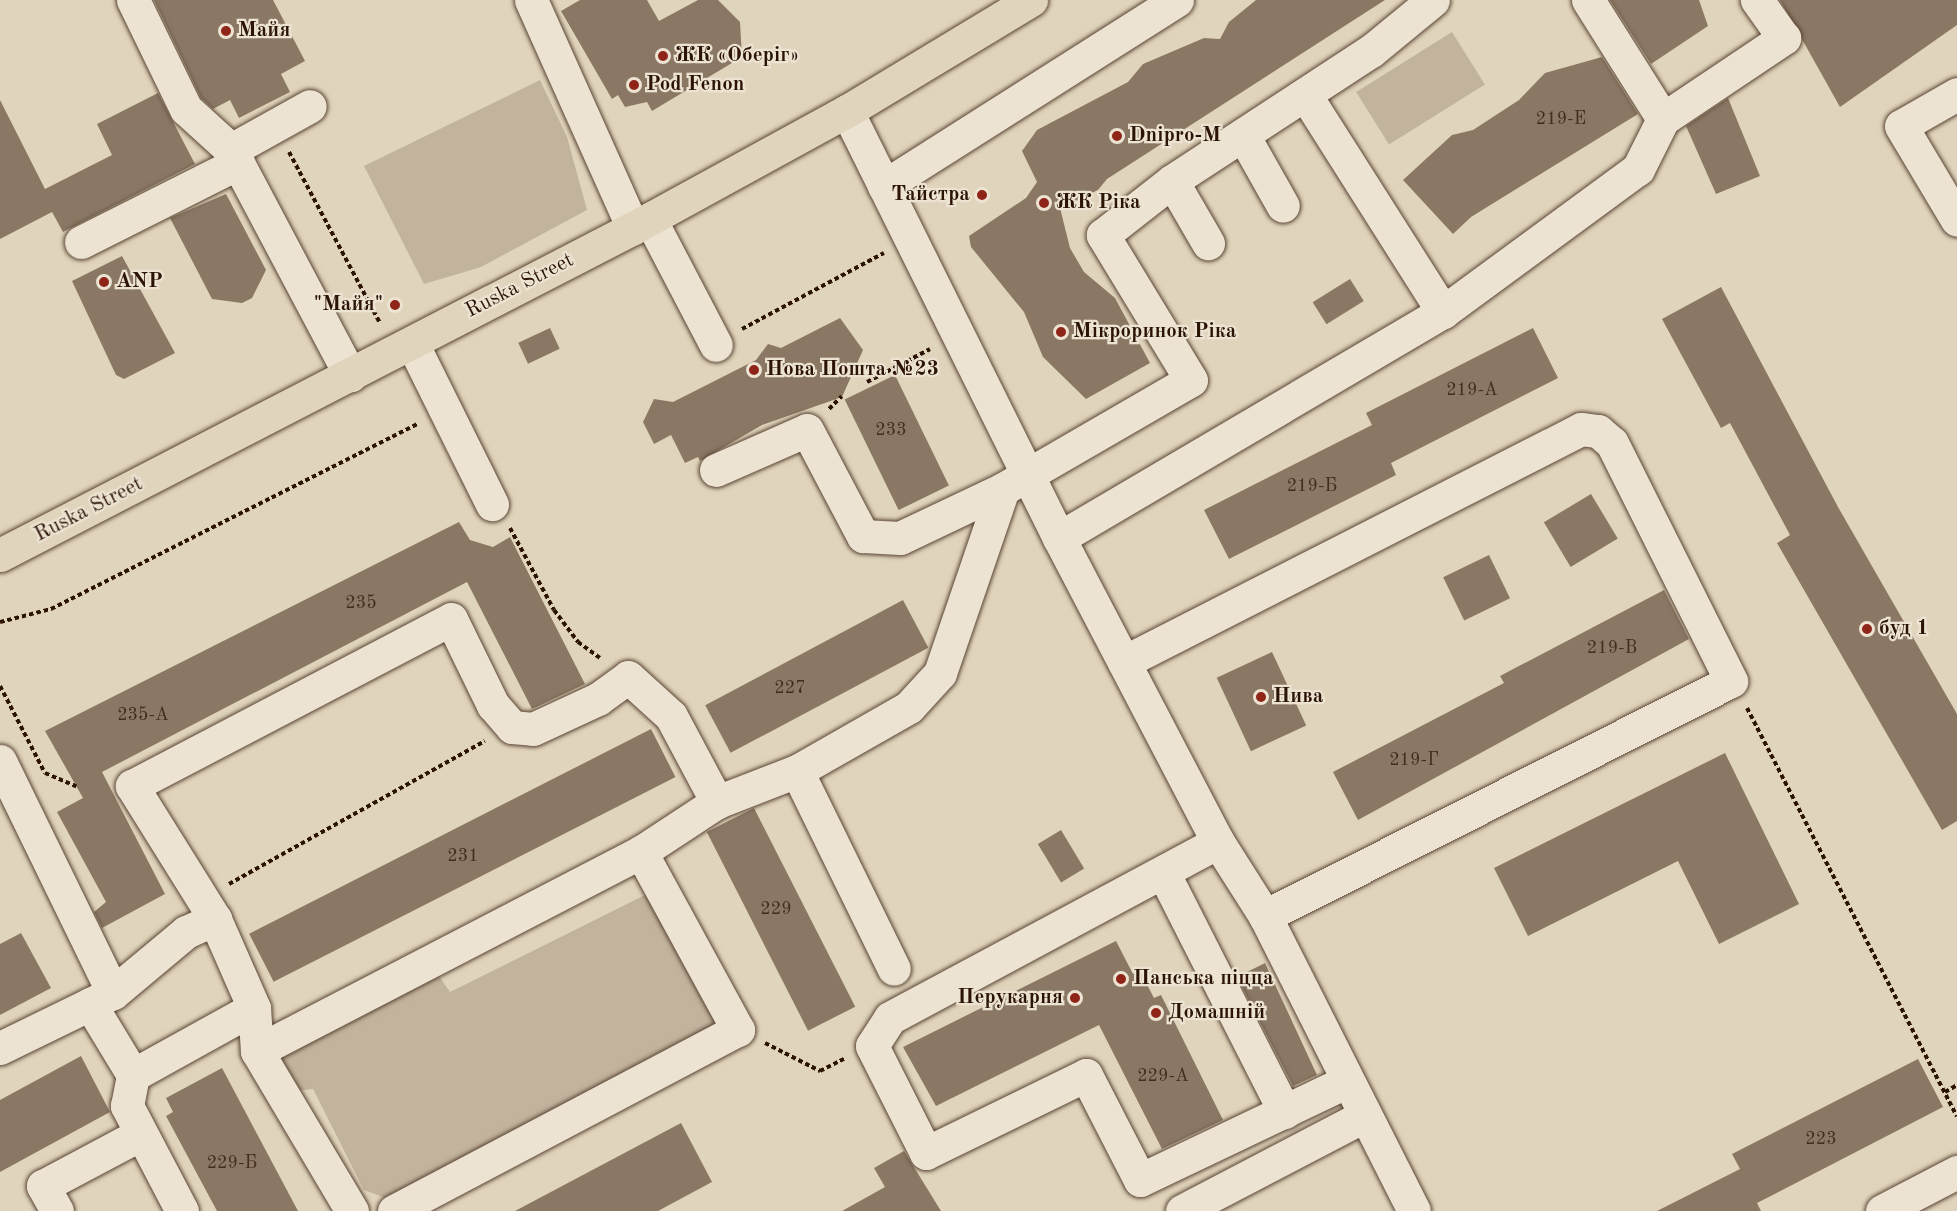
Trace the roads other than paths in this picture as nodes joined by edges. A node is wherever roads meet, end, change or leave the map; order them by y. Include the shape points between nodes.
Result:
1 (133, 0) edge
2 (531, 0) edge
3 (1031, 0) edge
4 (1177, 0) edge
5 (1432, 0) edge
6 (1588, 0) edge
7 (1757, 0) edge
8 (1957, 94) edge
9 (1305, 96) junction
10 (310, 106) dead end
11 (847, 111) junction
12 (1663, 119) junction
13 (1243, 135) junction
14 (235, 157) junction
15 (1172, 181) junction
16 (884, 186) junction
17 (1283, 206) dead end
18 (1957, 220) edge
19 (642, 223) junction
20 (81, 242) dead end
21 (1208, 243) dead end
22 (1443, 312) junction
23 (725, 339) road end
24 (412, 343) junction
25 (350, 375) junction
26 (716, 470) dead end
27 (1016, 481) junction
28 (492, 504) road end
29 (1059, 538) junction
30 (0, 555) edge
31 (1124, 662) junction
32 (0, 761) edge
33 (797, 771) junction
34 (717, 802) junction
35 (1218, 842) junction
36 (641, 852) junction
37 (1164, 874) junction
38 (209, 909) junction
39 (1265, 916) junction
40 (894, 969) dead end
41 (102, 998) junction
42 (254, 1008) junction
43 (0, 1048) edge
44 (257, 1051) junction
45 (133, 1075) junction
46 (1348, 1081) junction
47 (1285, 1112) junction
48 (1362, 1117) junction
49 (141, 1134) junction
50 (1957, 1172) edge
51 (57, 1211) edge
52 (182, 1211) edge
53 (352, 1211) edge
54 (394, 1211) edge
55 (1182, 1211) edge
56 (1414, 1211) edge
57 (1882, 1211) edge

1 - 14 lane via 186,109
2 - 19 lane
3 - 11 main road, Ruska Street
4 - 16 lane
5 - 9 lane
6 - 12 lane
7 - 12 lane via 1784,38
8 - 18 lane via 1901,126
9 - 13 lane
9 - 22 lane
10 - 14 lane via 275,125
11 - 16 lane
11 - 19 main road, Ruska Street
12 - 22 lane via 1638,170
13 - 15 lane
13 - 17 lane
14 - 20 lane
14 - 25 lane
15 - 21 lane
15 - 27 lane via 1102,235 1191,380
16 - 27 lane via 960,333
19 - 23 lane
19 - 24 main road, Ruska Street
22 - 29 lane
24 - 25 main road, Ruska Street
24 - 28 lane
25 - 30 main road, Ruska Street
26 - 27 lane via 807,430 864,536 900,538
27 - 29 lane
27 - 33 lane via 940,673 909,707
29 - 31 lane
31 - 35 lane
31 - 39 lane via 1581,429 1598,431 1611,443 1731,681
32 - 41 lane
33 - 34 lane
33 - 40 lane
34 - 36 lane
34 - 38 lane via 670,716 628,677 598,699 533,729 512,726 493,705 451,619 132,786
35 - 37 lane
35 - 39 lane
36 - 44 lane
36 - 54 lane via 738,1030
37 - 47 lane
37 - 47 lane via 890,1018 872,1046 926,1153 1086,1075 1140,1180
38 - 41 lane
38 - 42 lane
39 - 46 lane
41 - 43 lane
41 - 45 lane
42 - 44 lane
42 - 45 lane
44 - 53 lane
45 - 49 lane via 127,1106
46 - 47 lane
46 - 48 lane
48 - 55 lane
48 - 56 lane
49 - 51 lane via 43,1186
49 - 52 lane
50 - 57 lane

